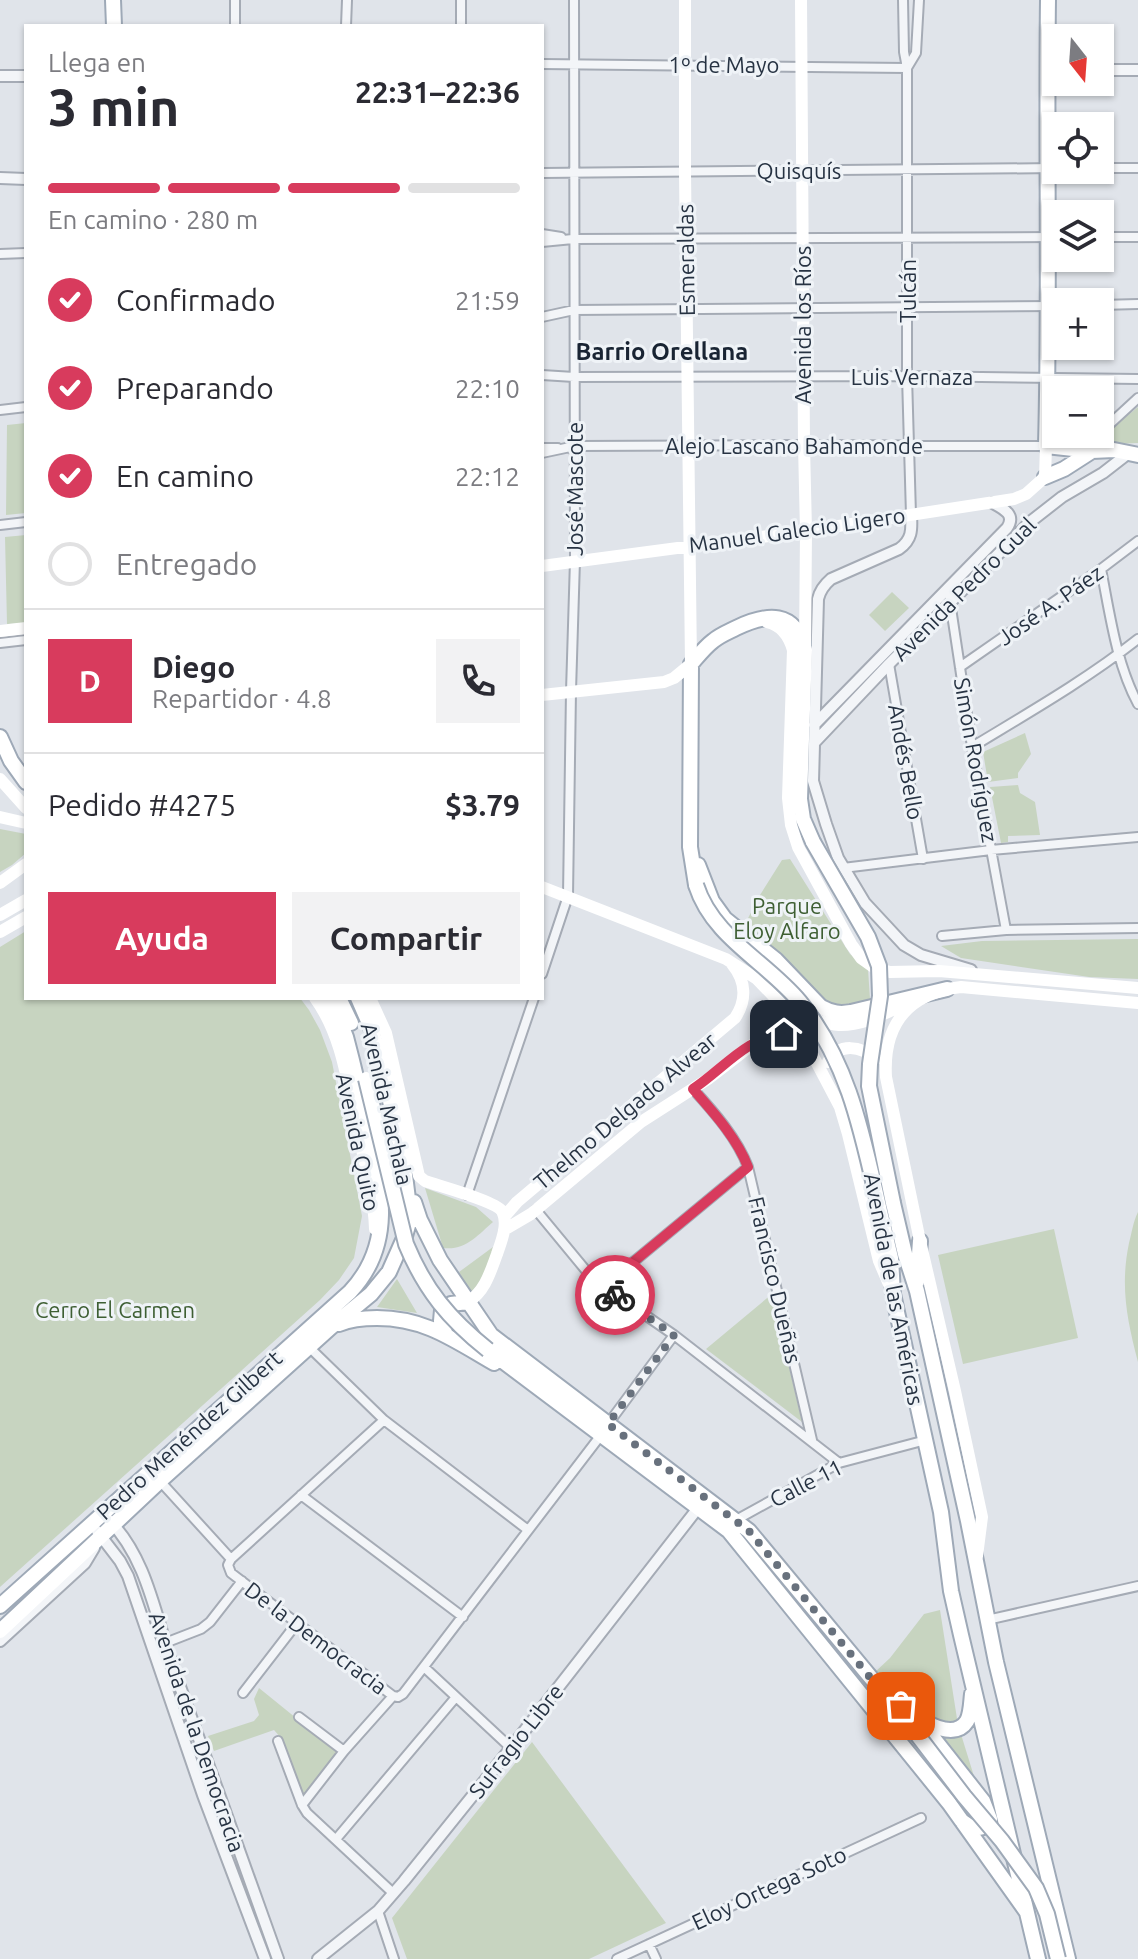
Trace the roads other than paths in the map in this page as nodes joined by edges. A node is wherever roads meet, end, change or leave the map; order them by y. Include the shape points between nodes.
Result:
1 (113, 0) edge
2 (235, 0) edge
3 (347, 0) edge
4 (461, 0) edge
5 (574, 0) edge
6 (685, 0) edge
7 (801, 0) edge
8 (903, 0) edge
9 (919, 0) edge
10 (1048, 0) edge
11 (114, 24) edge
12 (235, 24) edge
13 (346, 24) edge
14 (461, 24) edge
15 (1049, 24) edge
16 (544, 64) edge
17 (573, 64) junction
18 (802, 65) junction
19 (685, 66) junction
20 (907, 68) junction
21 (1114, 70) edge
22 (1138, 70) edge
23 (0, 76) edge
24 (24, 76) edge
25 (1042, 168) edge
26 (1114, 168) edge
27 (1138, 168) edge
28 (907, 170) junction
29 (802, 171) junction
30 (685, 172) junction
31 (544, 173) edge
32 (573, 173) junction
33 (3, 178) edge
34 (24, 179) edge
35 (544, 234) edge
36 (1042, 237) edge
37 (1114, 237) edge
38 (1138, 237) edge
39 (907, 238) junction
40 (573, 239) junction
41 (686, 239) junction
42 (803, 239) junction
43 (544, 242) edge
44 (24, 253) edge
45 (0, 254) edge
46 (1138, 304) edge
47 (1114, 305) edge
48 (1042, 306) edge
49 (908, 308) junction
50 (687, 309) junction
51 (803, 309) junction
52 (574, 310) junction
53 (544, 317) edge
54 (544, 375) edge
55 (907, 376) junction
56 (574, 377) junction
57 (688, 377) junction
58 (804, 377) junction
59 (1042, 378) edge
60 (1114, 379) edge
61 (1138, 379) edge
62 (1138, 398) edge
63 (24, 407) edge
64 (0, 410) edge
65 (1114, 420) edge
66 (804, 445) junction
67 (575, 446) junction
68 (689, 446) junction
69 (910, 446) junction
70 (1042, 446) edge
71 (544, 447) edge
72 (1046, 448) edge
73 (1066, 448) edge
74 (1087, 450) junction
75 (544, 453) edge
76 (1134, 454) edge
77 (1045, 477) junction
78 (993, 503) junction
79 (911, 515) junction
80 (24, 522) edge
81 (0, 525) edge
82 (806, 531) junction
83 (1138, 541) edge
84 (689, 545) junction
85 (575, 560) junction
86 (544, 566) edge
87 (1101, 569) junction
88 (948, 588) junction
89 (950, 602) junction
90 (744, 624) junction
91 (24, 628) edge
92 (0, 631) edge
93 (1138, 639) edge
94 (24, 640) edge
95 (0, 643) edge
96 (1119, 654) junction
97 (805, 658) junction
98 (691, 664) junction
99 (889, 664) junction
100 (960, 667) junction
101 (571, 691) junction
102 (544, 695) edge
103 (1138, 704) edge
104 (815, 705) junction
105 (814, 725) junction
106 (0, 737) edge
107 (814, 747) junction
108 (972, 747) junction
109 (18, 760) edge
110 (801, 778) junction
111 (0, 779) edge
112 (24, 806) edge
113 (0, 817) edge
114 (24, 823) edge
115 (1138, 837) edge
116 (690, 847) junction
117 (991, 850) junction
118 (923, 859) junction
119 (24, 864) edge
120 (24, 865) edge
121 (843, 868) junction
122 (0, 877) edge
123 (0, 883) edge
124 (544, 888) edge
125 (568, 896) junction
126 (24, 901) edge
127 (0, 915) edge
128 (24, 918) edge
129 (1138, 928) edge
130 (1006, 930) junction
131 (0, 932) edge
132 (942, 936) dead end
133 (726, 959) junction
134 (544, 968) edge
135 (988, 975) junction
136 (1138, 988) edge
137 (947, 989) junction
138 (931, 994) junction
139 (316, 1000) edge
140 (328, 1000) edge
141 (340, 1000) edge
142 (359, 1000) edge
143 (371, 1000) edge
144 (533, 1000) edge
145 (1138, 1003) edge
146 (783, 1006) junction
147 (809, 1049) junction
148 (886, 1077) junction
149 (829, 1084) junction
150 (693, 1089) junction
151 (403, 1159) junction
152 (748, 1167) junction
153 (467, 1195) junction
154 (886, 1205) junction
155 (536, 1210) junction
156 (504, 1224) junction
157 (920, 1241) junction
158 (372, 1260) junction
159 (603, 1287) junction
160 (917, 1291) junction
161 (893, 1294) junction
162 (468, 1302) junction
163 (331, 1327) junction
164 (446, 1335) junction
165 (674, 1335) junction
166 (309, 1347) junction
167 (541, 1391) junction
168 (384, 1420) junction
169 (605, 1430) junction
170 (926, 1440) junction
171 (812, 1441) junction
172 (959, 1445) junction
173 (839, 1463) junction
174 (160, 1481) junction
175 (301, 1495) junction
176 (698, 1508) junction
177 (96, 1518) junction
178 (736, 1520) junction
179 (113, 1524) junction
180 (528, 1530) junction
181 (101, 1536) junction
182 (231, 1559) junction
183 (242, 1581) junction
184 (1138, 1586) edge
185 (0, 1606) edge
186 (463, 1617) junction
187 (986, 1620) junction
188 (297, 1623) junction
189 (0, 1631) edge
190 (0, 1641) edge
191 (165, 1643) junction
192 (424, 1667) junction
193 (973, 1686) junction
194 (243, 1693) dead end
195 (393, 1696) junction
196 (456, 1697) junction
197 (299, 1717) dead end
198 (911, 1718) junction
199 (278, 1741) dead end
200 (511, 1748) junction
201 (344, 1751) junction
202 (302, 1805) junction
203 (921, 1818) dead end
204 (962, 1821) junction
205 (337, 1838) junction
206 (393, 1893) junction
207 (378, 1911) junction
208 (1026, 1911) junction
209 (649, 1944) junction
210 (265, 1959) edge
211 (278, 1959) edge
212 (318, 1959) edge
213 (394, 1959) edge
214 (617, 1959) edge
215 (656, 1959) edge
216 (1038, 1959) edge
217 (1058, 1959) edge
218 (1068, 1959) edge

1 - 11 main road
2 - 12 street
3 - 13 street
4 - 14 street
5 - 17 street, José Mascote
6 - 19 main road, Esmeraldas
7 - 18 main road, Avenida los Ríos
8 - 20 street, Tulcán
9 - 20 street, Tulcán via 916,53
10 - 15 main road
16 - 17 street, 1º de Mayo
17 - 19 street, 1º de Mayo
17 - 32 street, José Mascote
18 - 19 street, 1º de Mayo
18 - 20 street, 1º de Mayo
18 - 29 main road, Avenida los Ríos
19 - 30 main road, Esmeraldas
20 - 28 street, Tulcán
21 - 22 street
23 - 24 street
25 - 28 street, Quisquís
26 - 27 street
28 - 29 street, Quisquís
28 - 39 street, Tulcán
29 - 30 street, Quisquís
29 - 42 main road, Avenida los Ríos
30 - 32 street, Quisquís
30 - 41 main road, Esmeraldas
31 - 32 street, Quisquís
32 - 40 street, José Mascote
33 - 34 street
35 - 40 street
36 - 39 street
37 - 38 street
39 - 42 street
39 - 49 street, Tulcán
40 - 41 street
40 - 43 street
40 - 52 street, José Mascote
41 - 42 street
41 - 50 main road, Esmeraldas
42 - 51 main road, Avenida los Ríos
44 - 45 street
46 - 47 street
48 - 49 street
49 - 51 street
49 - 55 street, Tulcán
50 - 51 street
50 - 52 street
50 - 57 main road, Esmeraldas
51 - 58 main road, Avenida los Ríos
52 - 53 street
52 - 56 street, José Mascote
54 - 56 street, Luis Vernaza
55 - 58 street, Luis Vernaza
55 - 59 street, Luis Vernaza
55 - 69 street, Tulcán
56 - 57 street, Luis Vernaza
56 - 67 street, José Mascote
57 - 58 street, Luis Vernaza
57 - 68 main road, Esmeraldas
58 - 66 main road, Avenida los Ríos
60 - 61 street, Luis Vernaza
62 - 65 street
63 - 64 street
66 - 68 street, Alejo Lascano Bahamonde
66 - 69 street, Alejo Lascano Bahamonde
66 - 82 main road, Avenida los Ríos
67 - 68 street, Alejo Lascano Bahamonde
67 - 71 street
67 - 75 street, Alejo Lascano Bahamonde
67 - 85 street, José Mascote
68 - 84 main road, Esmeraldas
69 - 70 street, Alejo Lascano Bahamonde
69 - 79 street, Tulcán
72 - 77 main road
73 - 74 main road
74 - 76 main road
74 - 77 main road
76 - 89 street, Avenida Pedro Gual via 1043,510
77 - 78 main road, Manuel Galecio Ligero via 1023,496
78 - 79 main road, Manuel Galecio Ligero
78 - 88 street, Avenida Pedro Gual via 1008,513 1009,526
79 - 82 main road, Manuel Galecio Ligero
79 - 104 street via 906,545 831,579 820,592
80 - 81 street
82 - 84 main road, Manuel Galecio Ligero
82 - 97 main road, Avenida los Ríos
83 - 87 street, José A. Páez
84 - 85 main road, Manuel Galecio Ligero
84 - 98 main road, Esmeraldas
85 - 86 main road, Manuel Galecio Ligero
85 - 101 street, José Mascote
87 - 96 street
87 - 100 street, José A. Páez
88 - 89 street, Simón Rodríguez
88 - 105 street, Avenida Pedro Gual
89 - 99 street, Avenida Pedro Gual
89 - 100 street, Simón Rodríguez
90 - 97 main road via 768,617 786,621 801,635
90 - 98 main road via 713,641
90 - 135 main road via 772,622 791,642 791,825 856,952 882,971
91 - 92 main road
93 - 96 street
94 - 95 street
96 - 103 street
96 - 108 street
97 - 104 main road
97 - 110 main road, Avenida de las Américas
98 - 101 main road via 664,682
98 - 116 main road, Avenida de las Américas
99 - 107 street, Avenida Pedro Gual
99 - 118 street, Andés Bello
100 - 108 street, Simón Rodríguez
101 - 102 main road
101 - 125 street, José Mascote
104 - 105 street
105 - 107 street
106 - 109 main road
107 - 110 main road
107 - 121 street via 815,789
108 - 117 street, Simón Rodríguez
110 - 154 main road, Avenida de las Américas, bridge via 801,808 813,842 879,966 869,1086
111 - 112 main road
113 - 114 main road
115 - 117 street
116 - 137 main road via 725,919 776,960 821,1007 842,1013
116 - 154 main road, Avenida de las Américas, bridge via 696,885 715,922 787,987 829,1047 855,1105
117 - 118 street
117 - 130 street, Simón Rodríguez
118 - 121 street
119 - 122 main road
120 - 123 main road
121 - 135 street via 865,903 912,951
124 - 125 main road
125 - 133 main road
125 - 134 street, José Mascote
126 - 127 main road
128 - 131 main road
129 - 130 street
130 - 132 street
133 - 146 main road via 757,979
133 - 156 main road, Thelmo Delgado Alvear via 744,990 735,1018 517,1202
135 - 136 main road
137 - 138 main road
137 - 145 main road
138 - 146 main road via 841,1025
138 - 148 main road via 909,1007 894,1026 886,1050
139 - 158 main road, Avenida Quito via 333,1029 346,1079 373,1207
140 - 158 main road, Avenida Quito via 346,1037 379,1180 382,1218
141 - 167 main road, bridge via 351,1023 414,1266 448,1315
142 - 151 main road, Avenida Machala via 376,1044
143 - 153 main road, Avenida Machala via 388,1042 419,1176
144 - 153 street
146 - 147 main road
147 - 149 main road
147 - 150 main road, Thelmo Delgado Alvear via 784,1034 765,1037
148 - 149 main road via 874,1056 846,1048 830,1057
148 - 157 main road, Avenida de las Américas
149 - 161 main road
150 - 152 street, Francisco Dueñas
150 - 155 main road, Thelmo Delgado Alvear via 641,1122
151 - 162 main road via 420,1220
151 - 163 main road, Avenida Machala via 410,1215 400,1249 371,1294
152 - 159 street
152 - 171 street, Francisco Dueñas
153 - 156 main road, Avenida Machala via 495,1205
154 - 160 main road, Avenida de las Américas
154 - 161 main road, Avenida de las Américas
155 - 156 main road, Thelmo Delgado Alvear via 521,1221
155 - 159 street
156 - 162 main road via 486,1283
157 - 160 main road
157 - 172 main road, Avenida de las Américas
158 - 177 main road, Pedro Menéndez Gilbert via 350,1292
159 - 165 street
160 - 172 main road, Avenida de las Américas
161 - 170 main road, Avenida de las Américas
162 - 164 main road via 442,1310
162 - 169 main road via 496,1340
163 - 164 main road via 352,1319 392,1318
163 - 166 main road, Pedro Menéndez Gilbert
164 - 167 main road
165 - 169 street, De la Democracia
165 - 171 street
166 - 168 street
166 - 174 main road, Pedro Menéndez Gilbert
167 - 169 main road
168 - 175 street, De la Democracia
168 - 180 street
169 - 176 main road
169 - 178 main road
169 - 180 street, De la Democracia
170 - 173 street, Calle 11
170 - 193 main road, Avenida de las Américas
171 - 173 street
172 - 187 main road, Avenida de las Américas
173 - 178 street, Calle 11
174 - 179 main road, Pedro Menéndez Gilbert
174 - 182 street
175 - 182 street, De la Democracia
175 - 186 street
176 - 200 street, Sufragio Libre
176 - 204 main road via 729,1531
177 - 179 street, Avenida de la Democracia
177 - 181 street, Avenida de la Democracia
177 - 185 main road, Pedro Menéndez Gilbert
178 - 198 main road via 886,1696
179 - 181 main road, Pedro Menéndez Gilbert
179 - 191 street, Avenida de la Democracia via 135,1555
180 - 186 street, De la Democracia
181 - 189 main road, Pedro Menéndez Gilbert
181 - 190 street, Pedro Menéndez Gilbert via 85,1563
181 - 210 street, Avenida de la Democracia via 128,1576
182 - 183 street, De la Democracia via 229,1571
183 - 188 street, De la Democracia
183 - 191 street via 210,1622
184 - 187 street
186 - 192 street, De la Democracia
187 - 218 main road, Avenida de las Américas
188 - 194 street
188 - 195 street, De la Democracia
191 - 211 street, Avenida de la Democracia
192 - 195 street, De la Democracia via 403,1694
192 - 196 street
193 - 198 main road via 967,1721 959,1728 938,1729
193 - 208 main road, Avenida de las Américas
195 - 201 street
196 - 200 street
196 - 205 street
197 - 201 street
198 - 204 main road via 987,1808 990,1819 983,1828
198 - 217 main road, bridge via 1036,1888
199 - 202 street
200 - 206 street, Sufragio Libre
201 - 202 street
202 - 205 street
203 - 209 street, Eloy Ortega Soto
204 - 208 main road
205 - 206 street
206 - 207 street, Sufragio Libre
207 - 212 street, Sufragio Libre
207 - 213 street
208 - 216 main road, Avenida de las Américas
209 - 214 street, Eloy Ortega Soto
209 - 215 street

